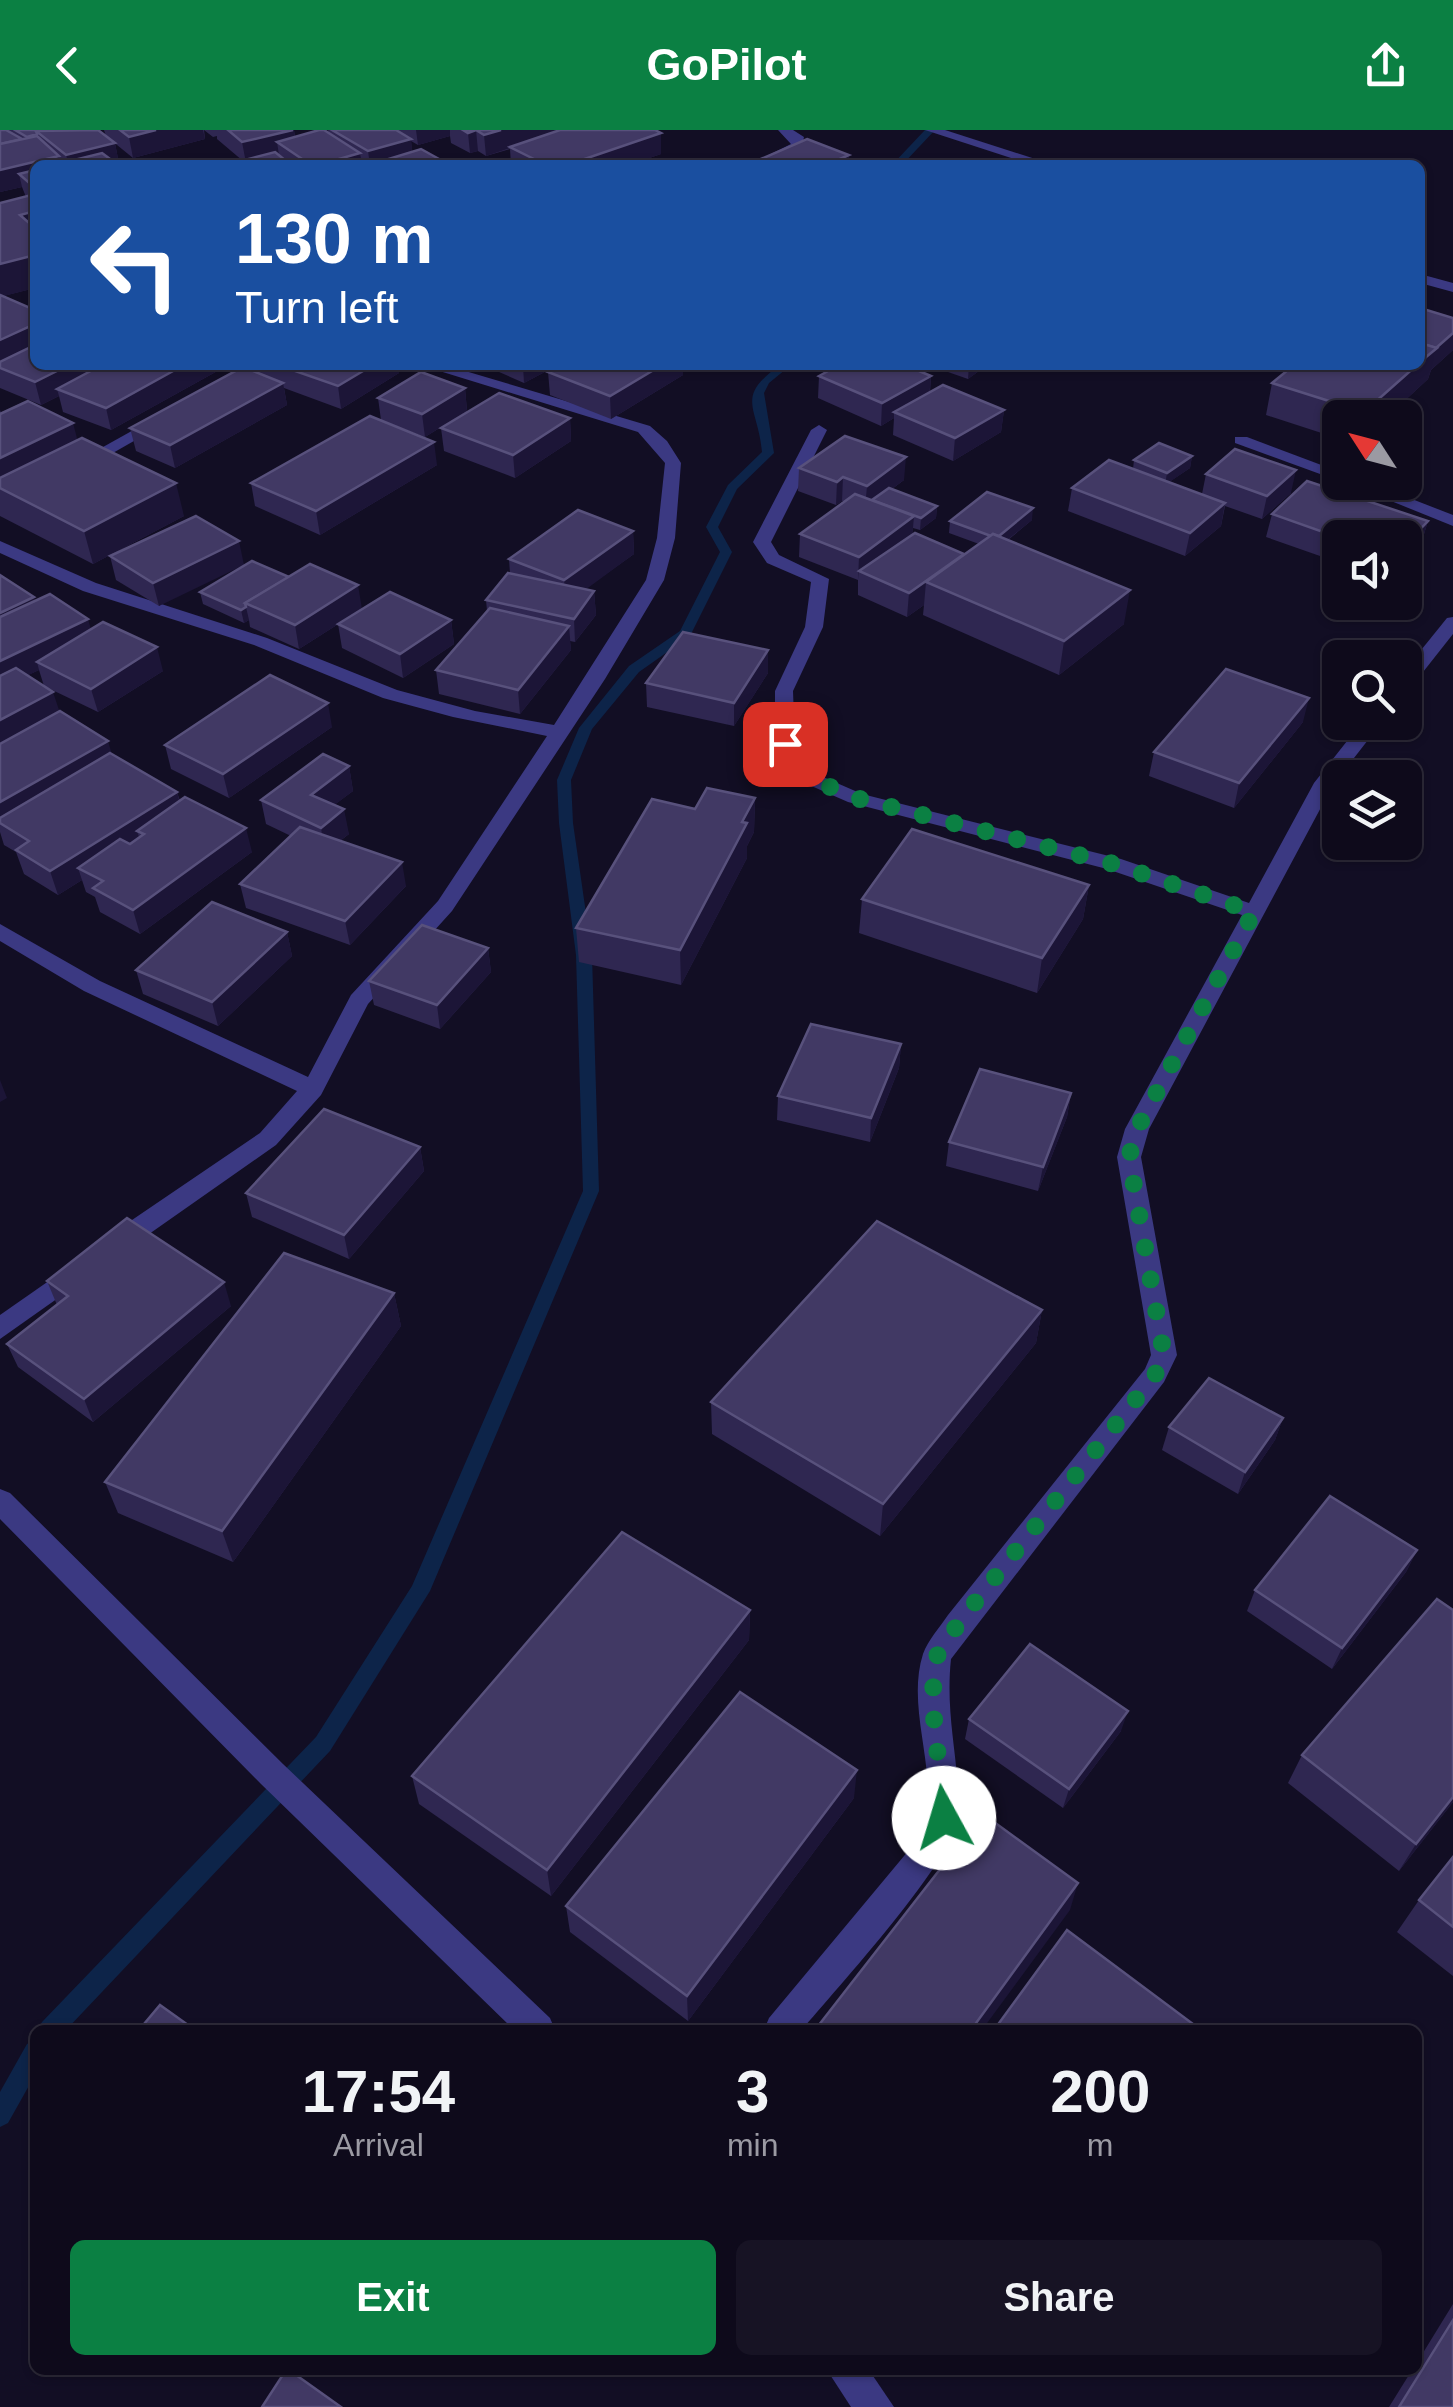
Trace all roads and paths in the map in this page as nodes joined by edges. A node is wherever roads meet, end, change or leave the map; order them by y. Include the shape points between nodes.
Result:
1 (784, 130) edge
2 (934, 131) edge
3 (767, 160) edge
4 (1030, 160) edge
5 (1425, 280) edge
6 (1453, 288) edge
7 (445, 370) edge
8 (180, 411) edge
9 (819, 430) dead end
10 (1241, 440) dead end
11 (1322, 471) edge
12 (63, 474) edge
13 (1399, 500) edge
14 (1453, 521) edge
15 (0, 546) edge
16 (1453, 622) edge
17 (1422, 661) edge
18 (560, 732) junction
19 (1358, 740) edge
20 (1254, 912) junction
21 (0, 931) edge
22 (313, 1090) junction
23 (0, 1329) edge
24 (0, 1501) edge
25 (533, 2025) edge
26 (785, 2025) edge
27 (849, 2375) edge
28 (875, 2407) edge

1 - 3 street via 799,140 796,146
2 - 4 street
5 - 6 street
7 - 18 street via 644,429 673,463 655,580
8 - 12 street
9 - 20 street via 762,542 774,559 820,579 814,627 784,691 785,744 807,777 856,798 1114,864
10 - 11 street
13 - 14 street
15 - 18 street via 70,582 242,635 388,694
16 - 17 street
18 - 22 street via 445,906 359,1000
19 - 20 street via 1324,782
20 - 26 street via 1137,1129 1129,1157 1164,1355 1160,1365 937,1656 932,1698 944,1818 930,1848
21 - 22 street via 92,986
22 - 23 street via 268,1139
24 - 25 street
27 - 28 street

